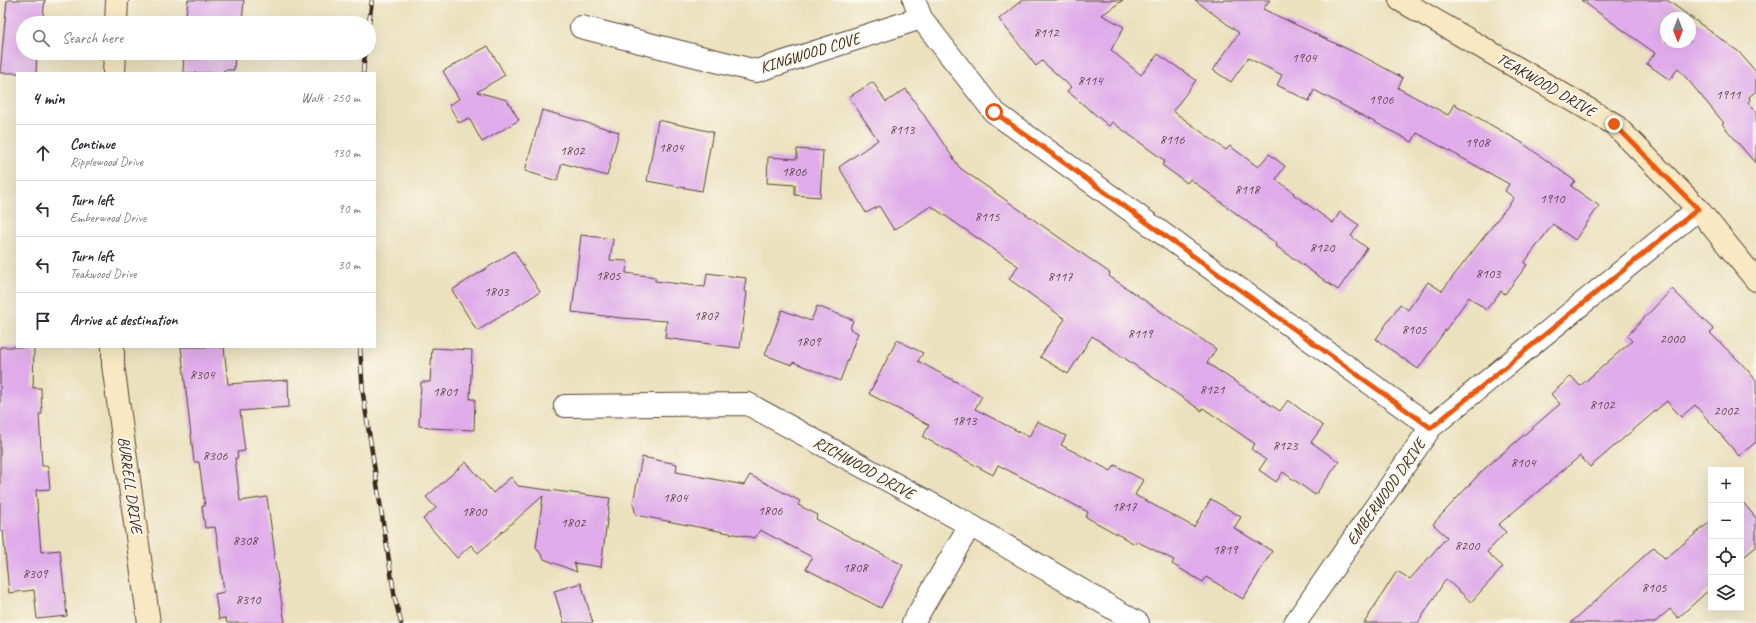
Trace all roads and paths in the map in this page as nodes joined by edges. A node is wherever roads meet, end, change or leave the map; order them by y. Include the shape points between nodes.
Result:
1 (117, 0) edge
2 (1400, 0) edge
3 (917, 9) edge
4 (116, 16) edge
5 (581, 26) dead end
6 (115, 60) edge
7 (114, 72) edge
8 (1698, 209) junction
9 (1756, 280) edge
10 (113, 348) edge
11 (565, 406) dead end
12 (1431, 428) junction
13 (970, 525) junction
14 (149, 623) edge
15 (913, 623) edge
16 (1138, 623) edge
17 (1295, 623) edge

1 - 4 street
2 - 8 street, TEAKWOOD DRIVE via 1614,124
3 - 5 street, KINGWOOD COVE via 756,70
3 - 12 street via 994,112
6 - 7 street
8 - 9 street, TEAKWOOD DRIVE
8 - 12 street, EMBERWOOD DRIVE
10 - 14 street, BURRELL DRIVE via 113,365
11 - 13 street, RICHWOOD DRIVE via 748,404
12 - 17 street, EMBERWOOD DRIVE
13 - 15 street
13 - 16 street, RICHWOOD DRIVE

